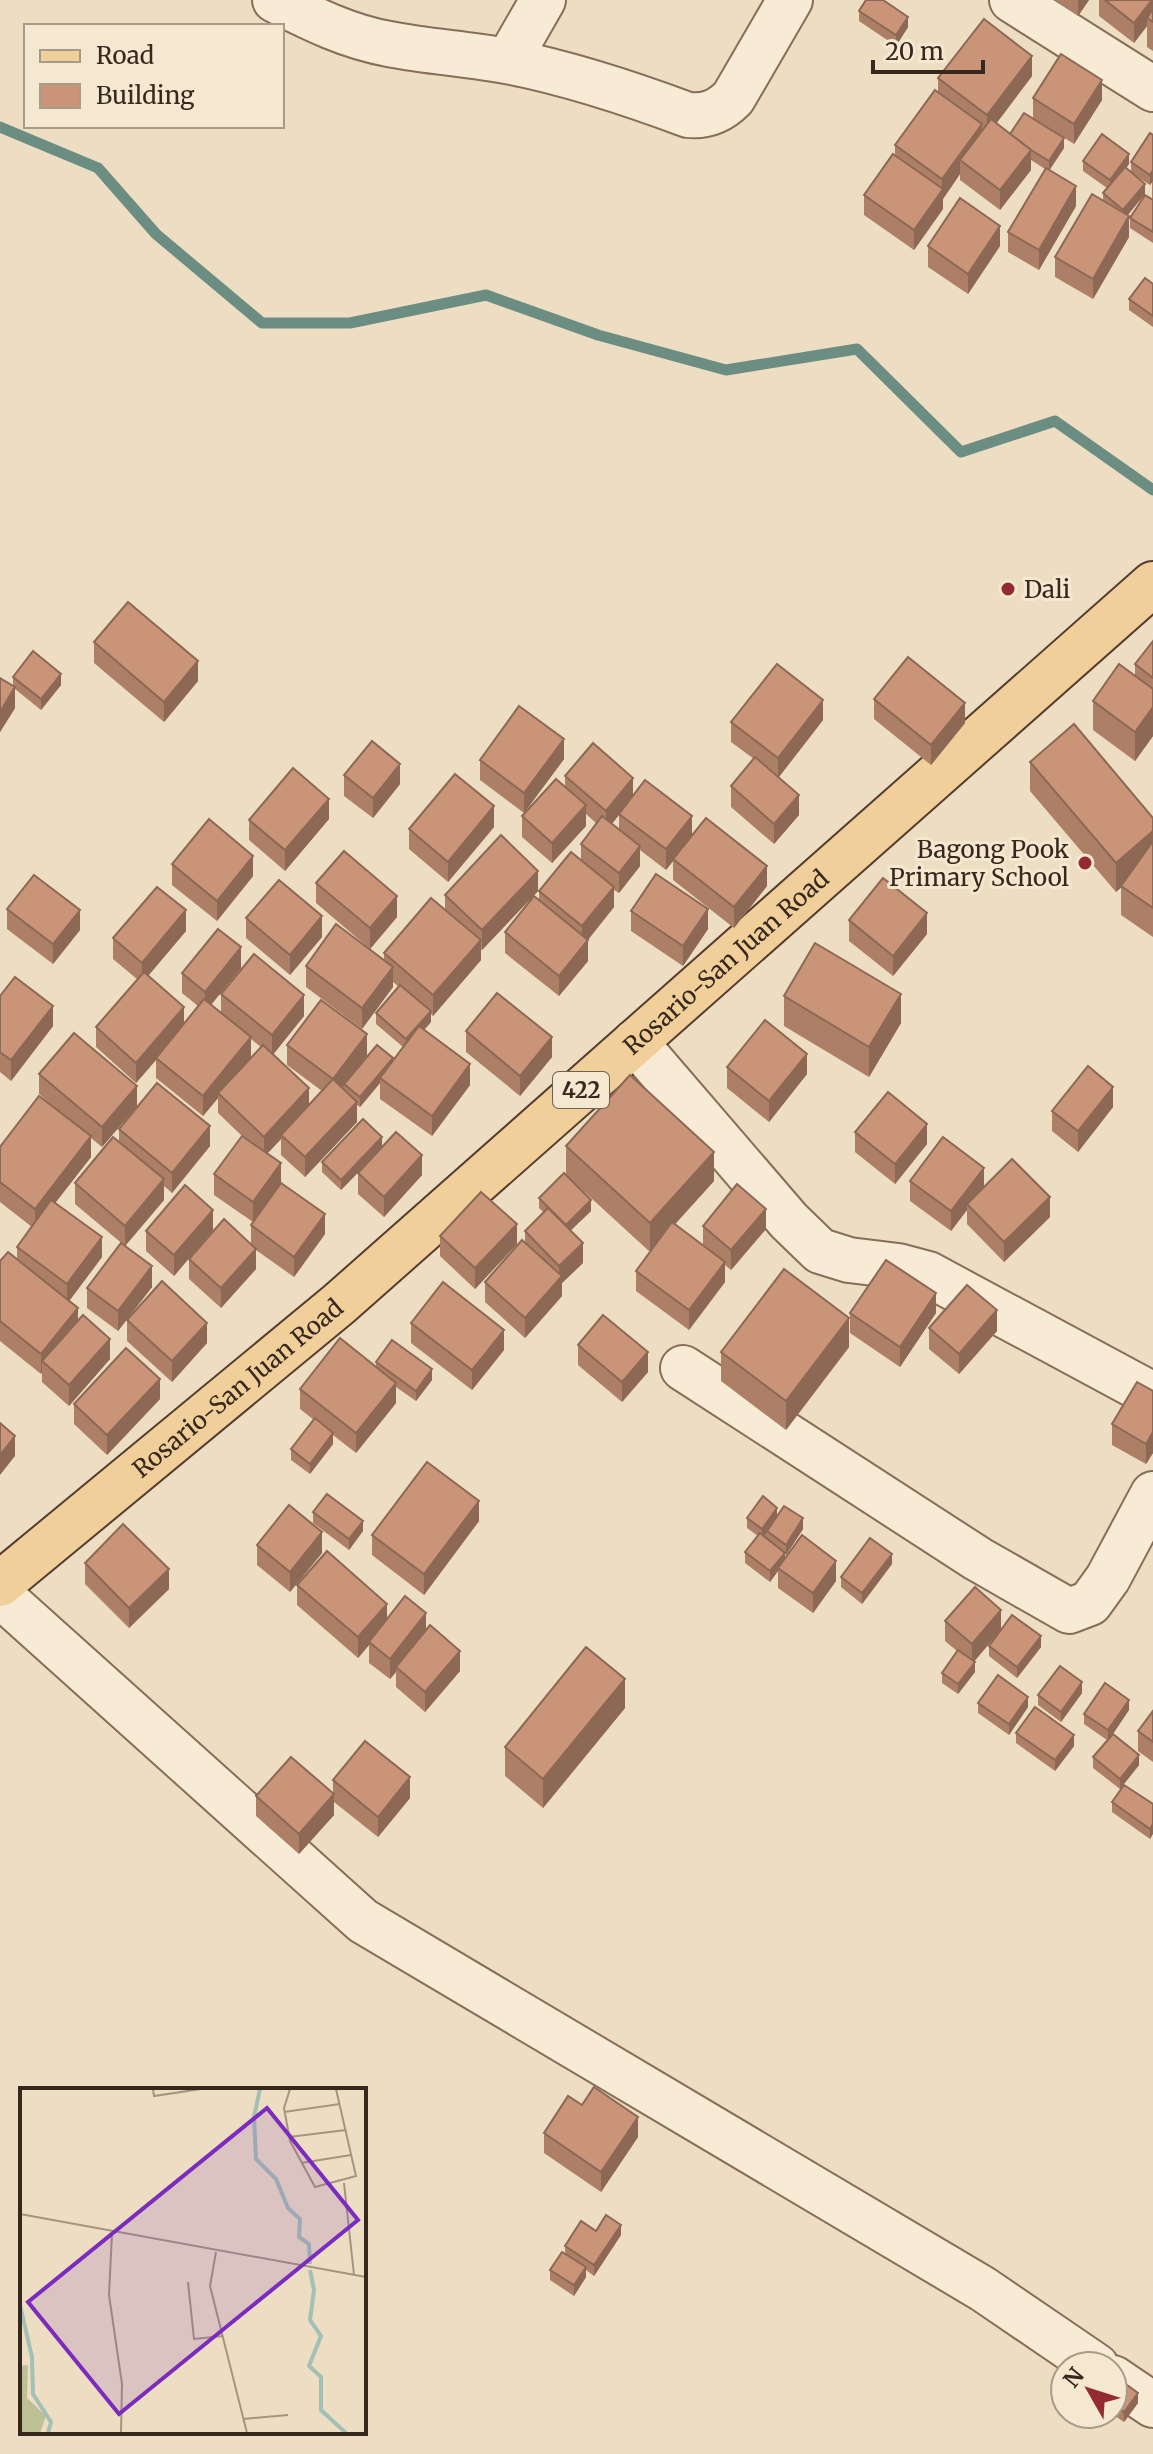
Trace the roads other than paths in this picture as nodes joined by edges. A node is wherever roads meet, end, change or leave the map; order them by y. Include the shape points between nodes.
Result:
1 (543, 0) edge
2 (790, 0) edge
3 (1012, 0) edge
4 (288, 3) edge
5 (508, 61) junction
6 (1153, 89) edge
7 (1153, 584) edge
8 (635, 1042) junction
9 (683, 1368) dead end
10 (1153, 1395) edge
11 (1153, 1494) edge
12 (0, 1584) edge
13 (0, 1595) edge
14 (1073, 2350) edge
15 (1129, 2389) edge
16 (1153, 2405) edge

1 - 5 street
2 - 5 street via 733,98 711,114 688,115 608,86
3 - 6 street
4 - 5 street via 321,23 388,44
7 - 8 main road, Rosario-San Juan Road / 422
8 - 10 street via 820,1251 928,1274
8 - 12 main road, Rosario-San Juan Road / 422 via 339,1304
9 - 11 street via 978,1559 1069,1611 1090,1603
13 - 14 street via 363,1921 983,2289
15 - 16 street

